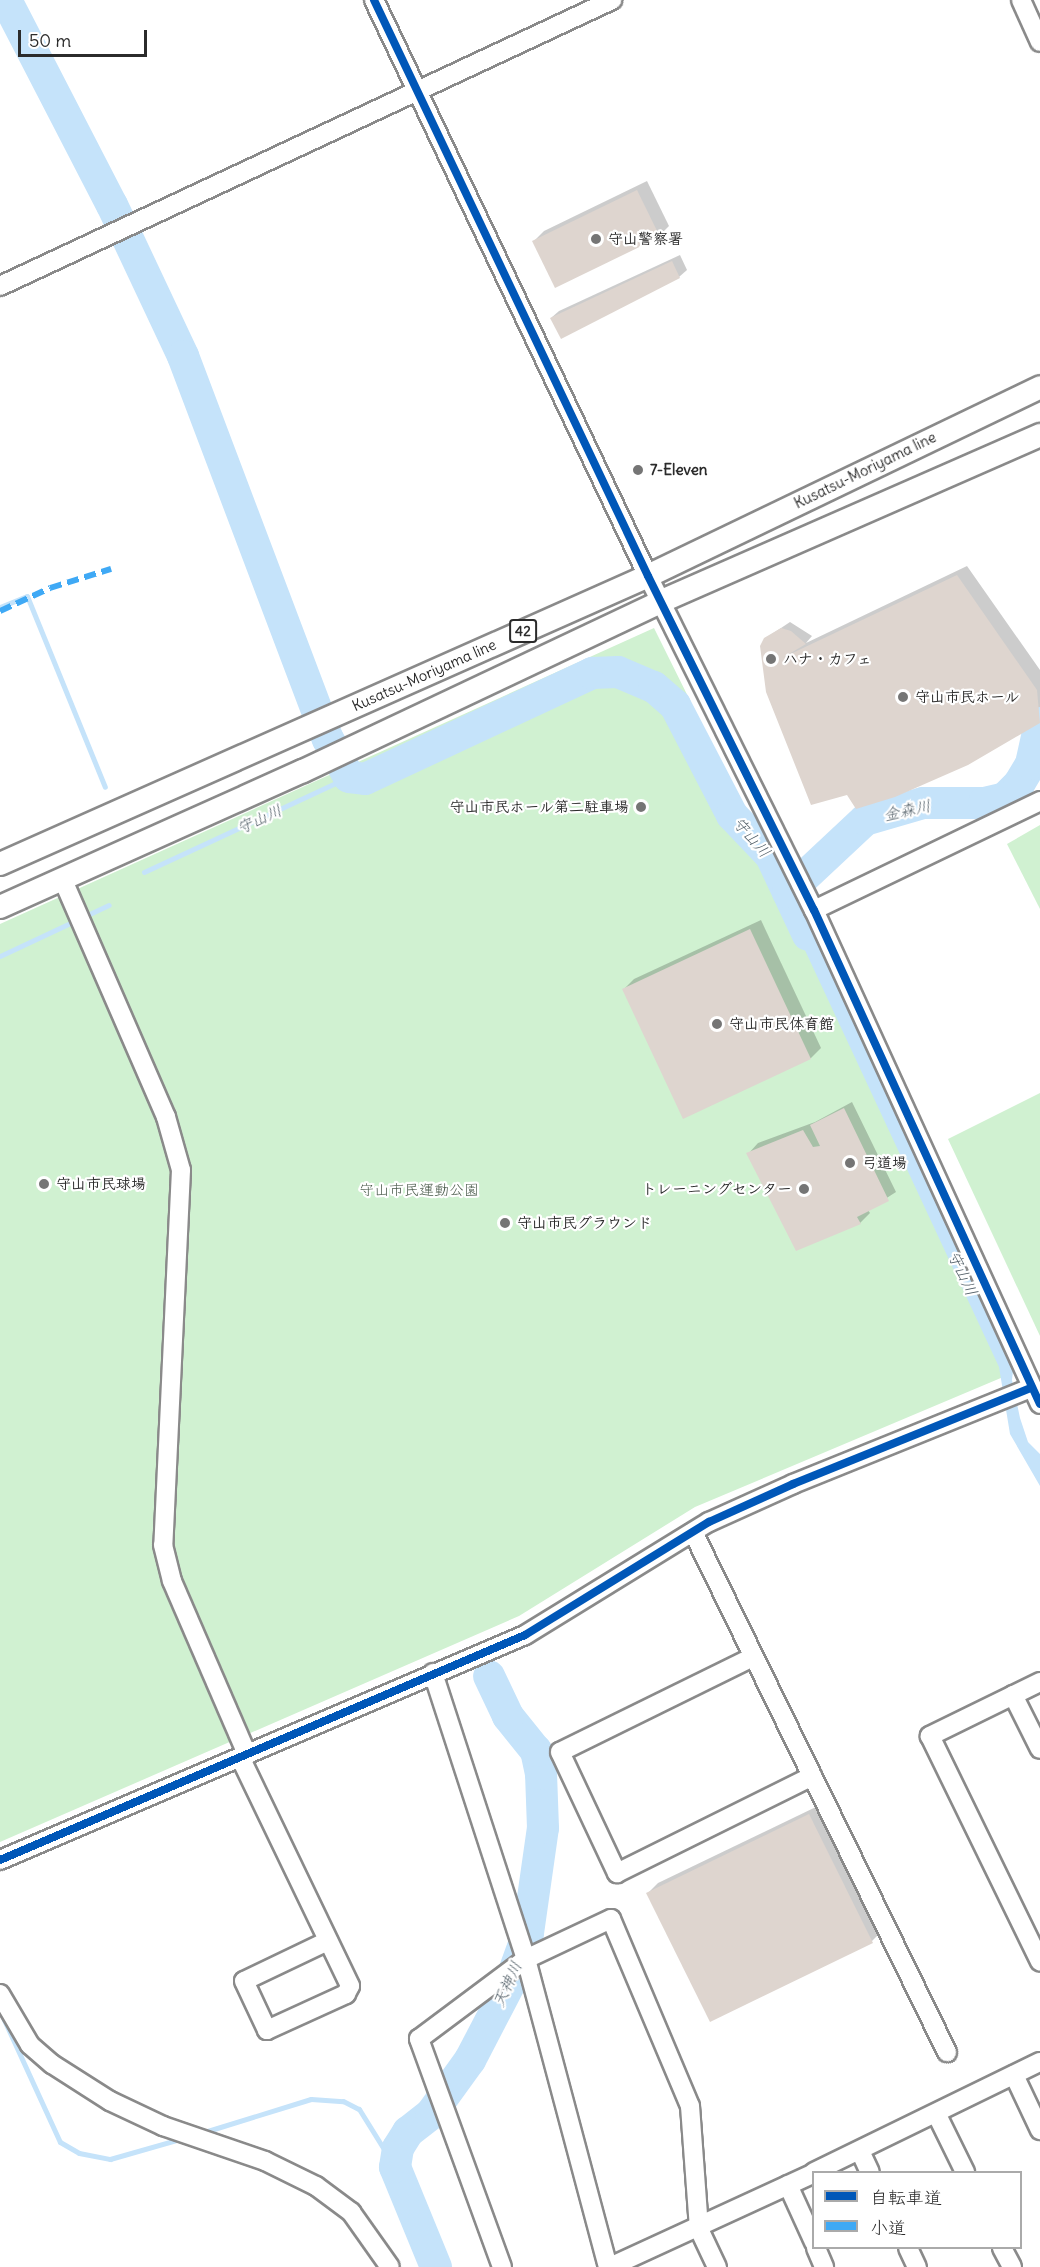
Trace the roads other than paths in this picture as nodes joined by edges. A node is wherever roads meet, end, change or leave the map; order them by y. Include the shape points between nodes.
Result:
1 (374, 0) edge
2 (612, 0) edge
3 (1021, 0) edge
4 (1040, 42) edge
5 (418, 93) junction
6 (0, 286) edge
7 (1040, 387) edge
8 (1040, 435) edge
9 (648, 576) junction
10 (662, 601) junction
11 (1040, 801) edge
12 (0, 864) edge
13 (66, 887) dead end
14 (811, 902) junction
15 (0, 907) edge
16 (1036, 1396) edge
17 (693, 1532) junction
18 (753, 1657) junction
19 (433, 1673) junction
20 (1040, 1682) edge
21 (1013, 1695) junction
22 (1040, 1749) edge
23 (244, 1756) junction
24 (812, 1776) junction
25 (0, 1860) edge
26 (328, 1941) junction
27 (526, 1959) junction
28 (1040, 1962) edge
29 (0, 1994) edge
30 (947, 2052) dead end
31 (1040, 2062) edge
32 (1014, 2075) junction
33 (937, 2115) junction
34 (1040, 2130) edge
35 (860, 2151) junction
36 (818, 2171) edge
37 (870, 2171) edge
38 (965, 2171) edge
39 (812, 2174) edge
40 (788, 2185) junction
41 (699, 2229) junction
42 (812, 2240) edge
43 (817, 2249) edge
44 (909, 2249) edge
45 (1003, 2249) edge
46 (390, 2267) edge
47 (502, 2267) edge
48 (609, 2267) edge
49 (717, 2267) edge
50 (824, 2267) edge
51 (917, 2267) edge
52 (1012, 2267) edge

1 - 5 street
2 - 5 street
3 - 4 street
5 - 6 street
5 - 9 street
7 - 9 main road, Kusatsu-Moriyama line / 42
8 - 10 main road, 42
9 - 10 street
9 - 12 main road, Kusatsu-Moriyama line / 42
10 - 14 street
10 - 15 main road, 42 via 303,771
11 - 14 street
13 - 23 street via 166,1116 181,1170 163,1545 172,1581
14 - 16 street
16 - 17 street via 793,1484
17 - 18 street
17 - 19 street via 525,1635
18 - 24 street
18 - 24 street via 560,1752 617,1873
19 - 23 street
19 - 27 street
20 - 21 street
21 - 22 street
21 - 28 street via 930,1736
23 - 25 street
23 - 26 street
24 - 30 street
26 - 26 street via 350,1986 346,1994 267,2030 244,1981
27 - 41 street via 611,1920 690,2106
27 - 47 street via 419,2039
27 - 48 street
29 - 46 street via 30,2045 52,2064 110,2101 163,2126 265,2162 316,2186 351,2212
31 - 32 street
32 - 33 street
32 - 34 street
33 - 35 street
33 - 38 street
35 - 36 street
35 - 37 street
39 - 40 street
40 - 41 street
40 - 42 street
41 - 48 street
41 - 49 street
43 - 50 street
44 - 51 street
45 - 52 street

